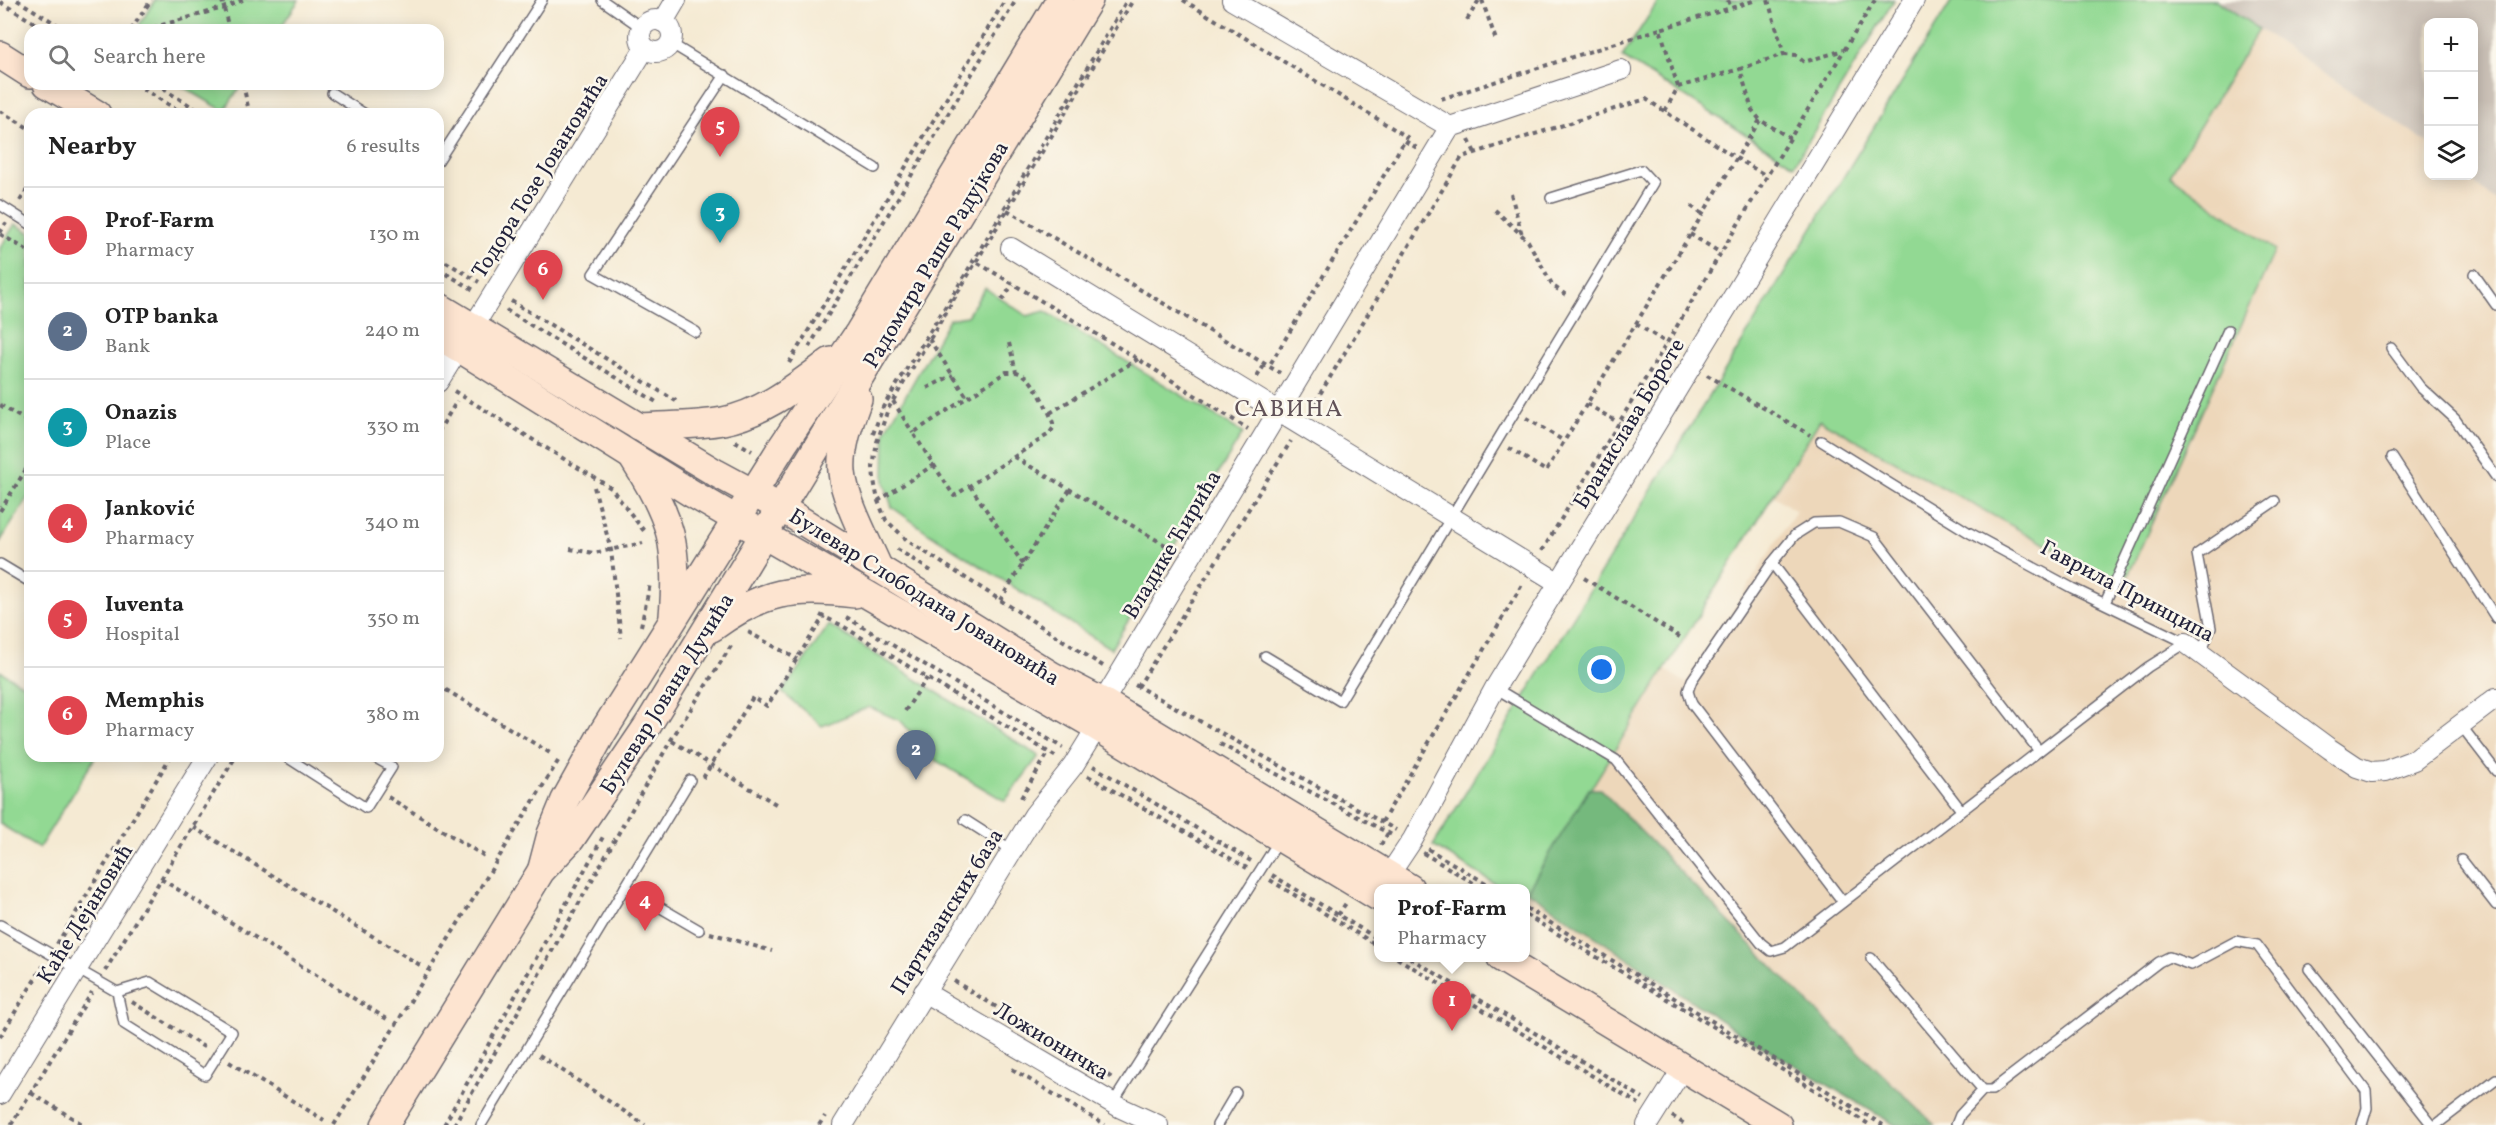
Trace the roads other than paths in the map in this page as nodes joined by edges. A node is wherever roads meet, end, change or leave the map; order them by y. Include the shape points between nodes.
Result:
1 (542, 0) edge
2 (602, 0) edge
3 (676, 0) edge
4 (1060, 0) edge
5 (1089, 0) edge
6 (1232, 0) edge
7 (1914, 0) edge
8 (663, 22) junction
9 (642, 28) junction
10 (670, 43) junction
11 (645, 48) junction
12 (0, 56) edge
13 (24, 70) edge
14 (1621, 70) dead end
15 (724, 75) junction
16 (57, 90) edge
17 (332, 93) dead end
18 (87, 108) edge
19 (356, 108) edge
20 (1450, 127) junction
21 (444, 156) edge
22 (875, 168) dead end
23 (1551, 198) dead end
24 (0, 205) edge
25 (24, 220) edge
26 (1011, 248) dead end
27 (2474, 274) dead end
28 (2496, 305) edge
29 (444, 316) edge
30 (2228, 330) dead end
31 (696, 332) dead end
32 (457, 337) edge
33 (2391, 348) dead end
34 (863, 349) junction
35 (444, 368) edge
36 (1280, 412) junction
37 (639, 427) junction
38 (1821, 441) road end
39 (628, 452) junction
40 (2392, 457) dead end
41 (2496, 477) edge
42 (754, 494) junction
43 (2275, 501) dead end
44 (781, 508) junction
45 (1452, 517) junction
46 (738, 520) junction
47 (765, 536) junction
48 (1772, 563) junction
49 (0, 564) edge
50 (879, 568) junction
51 (1563, 575) junction
52 (24, 578) edge
53 (867, 596) junction
54 (2105, 603) junction
55 (2496, 618) edge
56 (673, 620) junction
57 (704, 634) junction
58 (2194, 648) junction
59 (1265, 656) dead end
60 (1495, 688) junction
61 (2496, 698) edge
62 (1100, 714) junction
63 (2460, 724) junction
64 (2039, 751) junction
65 (204, 762) edge
66 (294, 762) edge
67 (383, 762) edge
68 (2496, 771) edge
69 (690, 780) dead end
70 (1961, 810) junction
71 (965, 820) dead end
72 (1281, 838) junction
73 (1012, 850) junction
74 (2461, 860) dead end
75 (542, 871) junction
76 (1386, 884) edge
77 (1388, 884) edge
78 (1394, 884) edge
79 (625, 887) junction
80 (1843, 902) junction
81 (2496, 905) edge
82 (0, 925) edge
83 (699, 930) road end
84 (1871, 958) dead end
85 (1509, 962) edge
86 (2309, 969) dead end
87 (76, 970) junction
88 (117, 992) junction
89 (924, 992) junction
90 (1683, 1068) junction
91 (2496, 1079) edge
92 (1983, 1090) junction
93 (1236, 1093) dead end
94 (0, 1094) edge
95 (1113, 1103) junction
96 (1653, 1115) edge
97 (385, 1125) edge
98 (481, 1125) edge
99 (843, 1125) edge
100 (1158, 1125) edge
101 (1217, 1125) edge
102 (1778, 1125) edge
103 (1956, 1125) edge
104 (2362, 1125) edge
105 (2434, 1125) edge

1 - 21 lane
2 - 9 lane
3 - 8 street
4 - 34 street, Радомира Раше Радујкова
5 - 34 street, Радомира Раше Радујкова
6 - 20 street
7 - 51 street, Бранислава Бороте
8 - 9 street via 651,21
8 - 10 street via 671,31
9 - 11 street via 640,39
10 - 11 street via 662,51
10 - 15 lane
11 - 32 street, Тодора Тозе Јовановића via 492,295
12 - 13 street
14 - 20 street
15 - 22 lane
15 - 31 lane via 593,274
16 - 18 street
17 - 19 lane
20 - 36 street, Владике Ћирића
23 - 45 lane via 1641,170 1653,183
24 - 25 lane
26 - 36 street
27 - 28 lane
29 - 32 street, Булевар Слободана Јовановића
30 - 54 lane
32 - 35 street
32 - 37 street, Булевар Слободана Јовановића
32 - 39 street, Булевар Слободана Јовановића
33 - 41 lane via 2420,387 2455,419
34 - 37 street via 815,373 755,411 716,422
34 - 42 street, Радомира Раше Радујкова via 783,445
34 - 44 street, Радомира Раше Радујкова
34 - 50 street via 842,473
36 - 45 street
36 - 62 street, Владике Ћирића via 1119,676
37 - 42 street, Булевар Слободана Јовановића
38 - 54 lane, Гаврила Принципа via 1968,532
39 - 46 street, Булевар Слободана Јовановића
39 - 56 street via 667,519 676,562
40 - 55 lane
42 - 44 street, Булевар Слободана Јовановића
42 - 46 street, Булевар Јована Дучића
43 - 58 lane via 2197,554 2211,628
44 - 47 street, Булевар Јована Дучића
44 - 50 street, Булевар Слободана Јовановића
45 - 51 street via 1533,567
45 - 59 lane via 1340,701
46 - 47 street, Булевар Слободана Јовановића
46 - 56 street, Булевар Јована Дучића
47 - 53 street, Булевар Слободана Јовановића
47 - 57 street, Булевар Јована Дучића
48 - 64 lane via 1795,535 1815,523 1839,522 1874,537
48 - 70 lane
48 - 80 lane via 1688,691 1692,704
49 - 52 lane
50 - 62 street, Булевар Слободана Јовановића via 1051,675
51 - 60 street, Бранислава Бороте
53 - 57 street via 820,590 773,595 736,610
53 - 62 street, Булевар Слободана Јовановића
54 - 58 lane, Гаврила Принципа
56 - 75 street, Булевар Јована Дучића via 565,800
57 - 75 street, Булевар Јована Дучића via 598,801
58 - 63 street, Гаврила Принципа via 2330,749 2372,772 2414,760
58 - 64 lane via 2148,666
60 - 78 street, Бранислава Бороте via 1411,842
60 - 80 lane via 1616,760 1771,951 1785,947
61 - 63 street, Гаврила Принципа
62 - 72 street, Булевар Слободана Јовановића
62 - 73 street, Партизанских база via 1075,762
62 - 77 street, Булевар Слободана Јовановића
63 - 68 lane
64 - 70 lane
65 - 87 street, Каће Дејановић
66 - 67 lane via 366,808 392,767
69 - 79 lane
70 - 80 lane
71 - 73 lane
72 - 76 street, Булевар Слободана Јовановића
72 - 95 lane
73 - 89 street, Партизанских база
74 - 81 lane
75 - 97 street, Булевар Јована Дучића
79 - 83 lane
79 - 98 lane
82 - 87 lane
84 - 92 lane
85 - 90 street
86 - 105 lane
87 - 88 lane
87 - 94 street, Каће Дејановић
88 - 88 lane via 150,982 232,1032 205,1075 124,1024
89 - 95 street, Ложионичка
89 - 99 street, Партизанских база
90 - 96 street
90 - 102 street
91 - 105 lane
92 - 103 lane
92 - 104 lane via 1992,1090 2158,962 2169,957 2191,965 2236,941 2257,945 2366,1091
93 - 101 lane
95 - 100 street, Ложионичка

